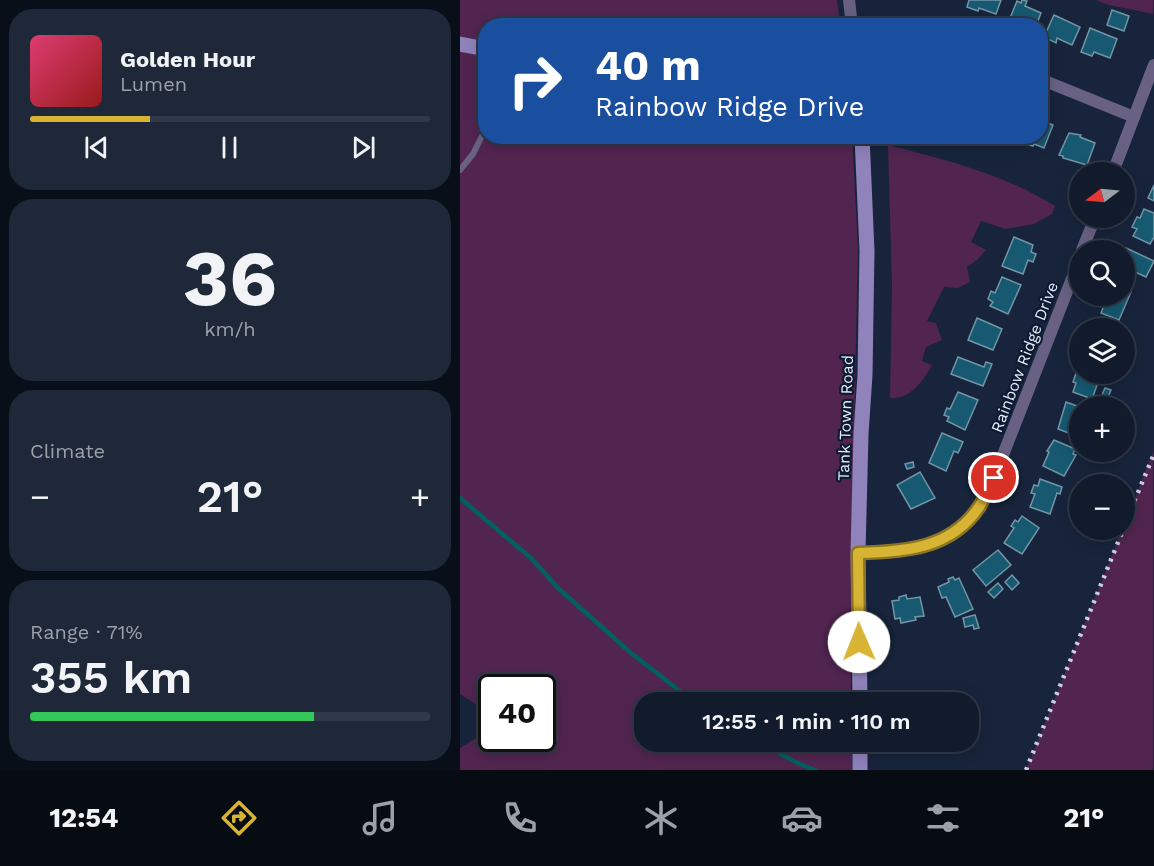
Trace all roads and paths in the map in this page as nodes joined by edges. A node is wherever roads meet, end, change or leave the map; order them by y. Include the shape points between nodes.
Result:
1 (849, 0) edge
2 (851, 18) edge
3 (460, 44) edge
4 (478, 47) edge
5 (1153, 65) edge
6 (1048, 82) edge
7 (1134, 117) junction
8 (478, 144) edge
9 (862, 144) edge
10 (1117, 162) edge
11 (460, 170) edge
12 (1069, 286) edge
13 (858, 553) junction
14 (860, 692) edge
15 (860, 752) edge
16 (860, 770) edge

1 - 2 street
3 - 4 street
5 - 7 street
6 - 7 street
7 - 10 street
8 - 11 lane
9 - 13 street, Tank Town Road via 867,251
12 - 13 street, Rainbow Ridge Drive via 979,507 951,536 933,544
13 - 14 street, Tank Town Road
15 - 16 street

